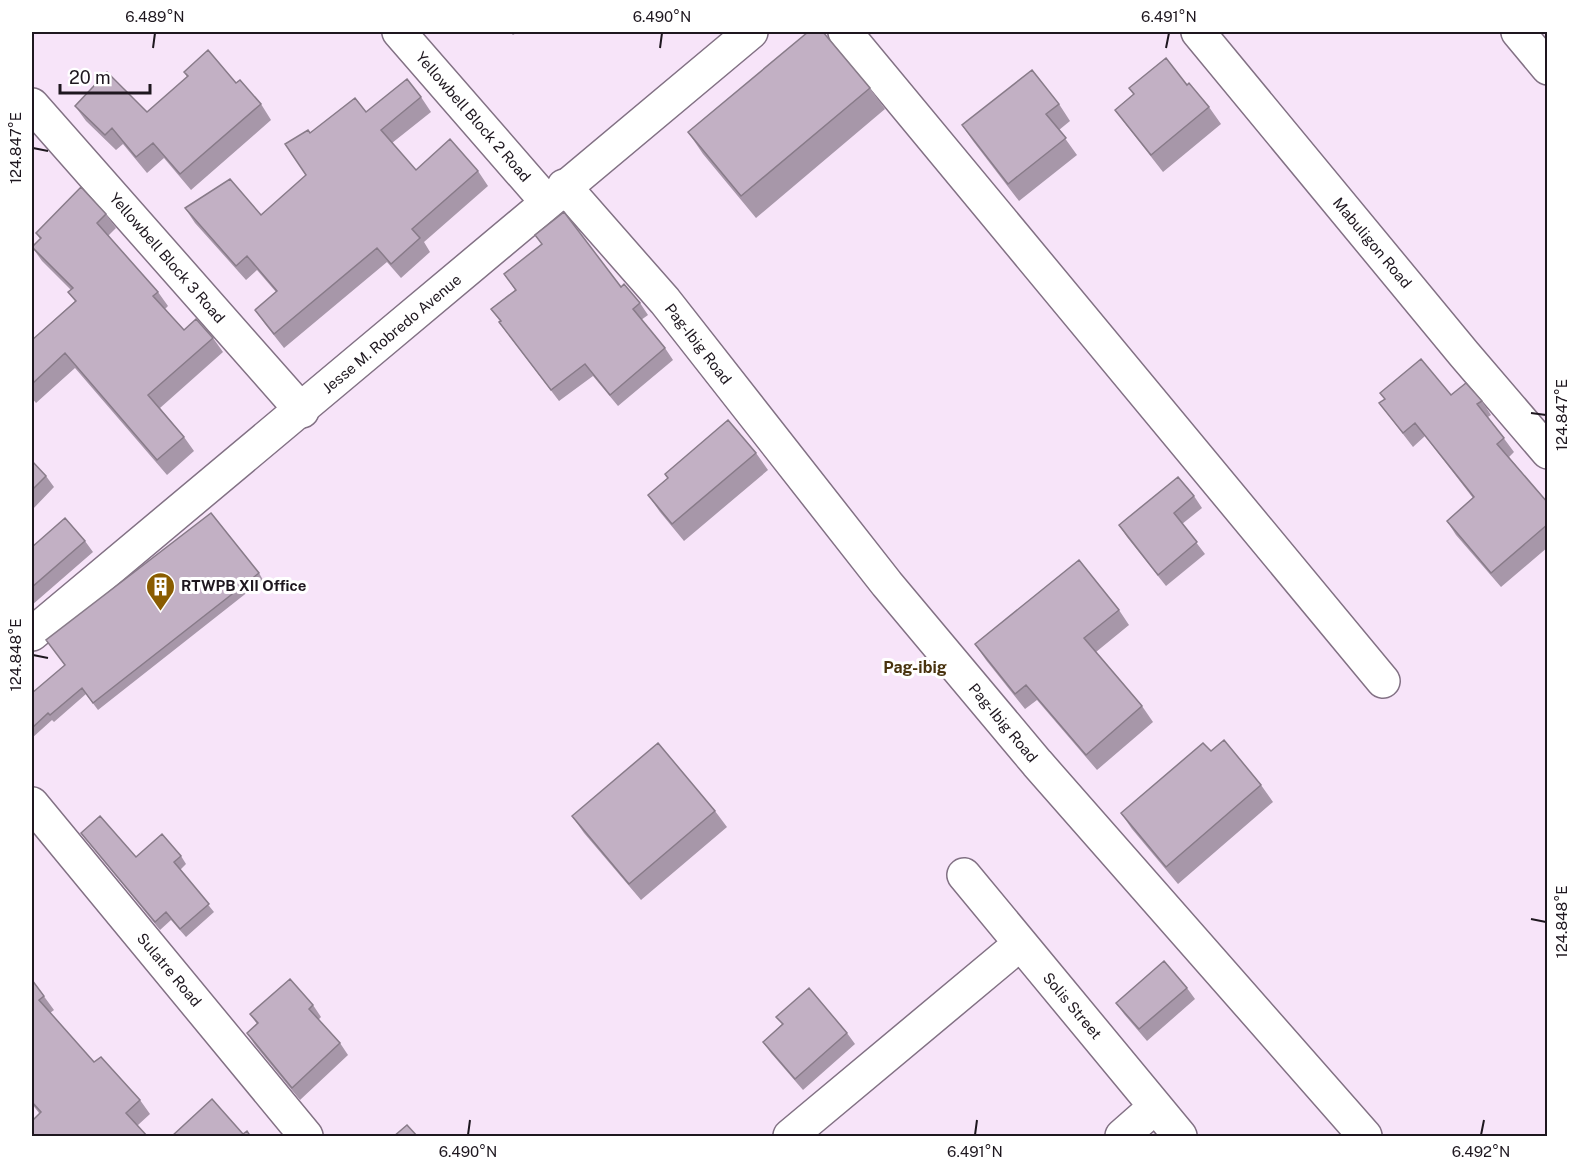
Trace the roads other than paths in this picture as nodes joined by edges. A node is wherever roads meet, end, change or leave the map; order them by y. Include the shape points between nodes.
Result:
1 (399, 32) edge
2 (751, 32) edge
3 (845, 32) edge
4 (1198, 32) edge
5 (1518, 32) edge
6 (1548, 68) edge
7 (32, 105) edge
8 (555, 194) junction
9 (302, 411) junction
10 (1548, 452) edge
11 (32, 634) edge
12 (1383, 681) dead end
13 (32, 804) edge
14 (964, 875) dead end
15 (1020, 944) junction
16 (1155, 1107) junction
17 (306, 1137) edge
18 (790, 1137) edge
19 (1122, 1137) edge
20 (1180, 1137) edge
21 (1365, 1137) edge

1 - 8 street, Yellowbell Block 2 Road
2 - 8 street, Jesse M. Robredo Avenue
3 - 12 street
4 - 10 street, Mabuligon Road
5 - 6 street
7 - 9 street, Yellowbell Block 3 Road
8 - 9 street, Jesse M. Robredo Avenue
8 - 21 street, Pag-Ibig Road via 665,302 887,584 1037,763
9 - 11 street, Jesse M. Robredo Avenue
13 - 17 street, Sulatre Road
14 - 15 street, Solis Street
15 - 16 street, Solis Street
15 - 18 street
16 - 19 street
16 - 20 street, Solis Street

